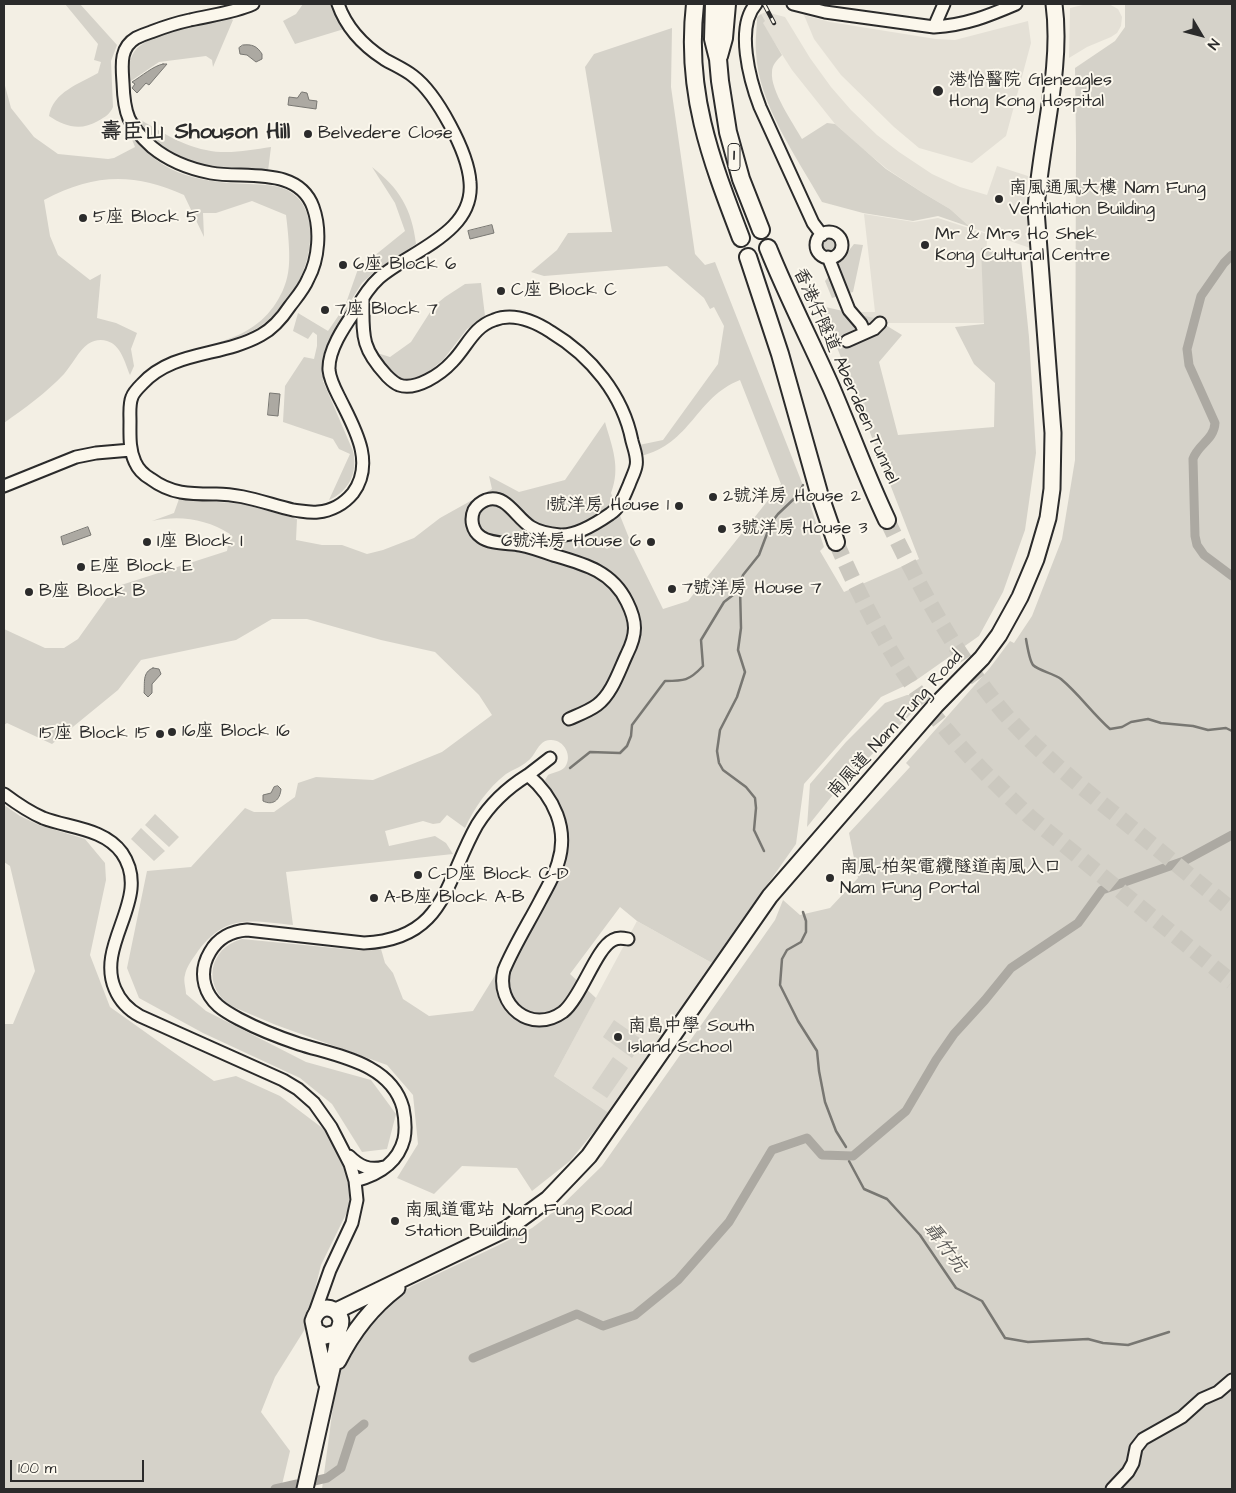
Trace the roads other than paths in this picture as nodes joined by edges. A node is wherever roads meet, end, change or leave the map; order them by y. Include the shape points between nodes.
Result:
1 (253, 4) edge
2 (338, 4) edge
3 (695, 4) edge
4 (714, 4) edge
5 (727, 4) edge
6 (756, 4) edge
7 (793, 4) edge
8 (944, 4) edge
9 (1016, 4) edge
10 (1054, 4) edge
11 (934, 27) junction
12 (718, 59) junction
13 (761, 230) dead end
14 (822, 235) junction
15 (741, 238) dead end
16 (768, 248) dead end
17 (748, 257) dead end
18 (828, 257) junction
19 (363, 298) junction
20 (880, 323) dead end
21 (865, 333) junction
22 (847, 341) dead end
23 (131, 450) junction
24 (4, 486) edge
25 (887, 520) tunnel mouth
26 (836, 542) tunnel mouth
27 (569, 718) dead end
28 (550, 758) dead end
29 (528, 775) junction
30 (4, 794) edge
31 (628, 939) dead end
32 (344, 1151) junction
33 (390, 1164) junction
34 (355, 1181) junction
35 (330, 1270) junction
36 (417, 1271) junction
37 (314, 1316) junction
38 (337, 1318) junction
39 (316, 1331) junction
40 (1232, 1380) edge
41 (327, 1388) junction
42 (304, 1489) edge
43 (1112, 1489) edge

1 - 23 street via 179,22 131,42 122,61 125,111 130,123 142,136 158,152 177,163 219,174 279,178 303,191 311,202 317,222 318,241 312,271 283,316 263,334 221,351 172,362 154,371 131,398
2 - 19 street via 346,21 364,43 426,88 464,156 470,180 469,201 458,221 425,248 378,278
3 - 15 highway, 1 via 692,51 697,104
4 - 12 highway, 1 via 713,39
5 - 12 highway via 724,38
6 - 14 street via 748,14 745,33 753,87 813,223
7 - 11 street via 825,12
8 - 11 street
9 - 11 street via 981,19
10 - 36 main road, 南風道 Nam Fung Road via 1055,61 1036,210 1054,474 1051,503 1040,546 1013,611 982,658 936,705 770,896 589,1156 548,1199 508,1228
12 - 13 highway, 1 via 723,106 734,155
14 - 18 street via 817,242 818,250
14 - 18 street via 833,232 841,240 839,252
16 - 25 highway, 香港仔隧道 Aberdeen Tunnel
17 - 26 highway
18 - 21 street via 849,310
19 - 23 street via 337,343 329,364 332,382 354,428 363,459 356,487 341,504 312,513 246,497 174,492 144,475 135,464
19 - 27 street via 363,333 367,348 376,365 399,385 411,386 440,372 486,323 499,318 518,317 546,329 575,349 601,375 622,409 630,428 636,462 621,502 612,513 565,535 533,528 498,500 483,501 472,518 476,532 485,539 524,545 599,571 615,584 628,604 635,624 634,639 610,689 596,706
20 - 21 street
21 - 22 street
23 - 24 street via 76,457
28 - 29 street
29 - 31 street via 546,792 555,808 562,845 555,873 504,970 503,990 508,1002 529,1018 542,1020 562,1013 572,1003 606,946 616,938
29 - 33 street via 499,796 484,815 442,902 411,930 384,941 364,943 241,931 217,943 206,960 206,987 221,1009 279,1037 361,1063 390,1084 401,1104 405,1124 401,1146
30 - 32 street via 42,817 103,836 125,858 130,872 131,894 112,951 110,968 116,992 126,1006 140,1016 293,1086 320,1110
32 - 33 street via 358,1164 368,1168 382,1168
32 - 34 street
33 - 34 street via 378,1173
34 - 35 street via 357,1200 354,1216
35 - 37 street
35 - 38 street via 328,1296
36 - 38 main road, 南風道 Nam Fung Road
36 - 41 main road via 372,1310 359,1326 346,1344
37 - 38 main road via 323,1308
37 - 39 main road
38 - 39 main road via 336,1333 328,1336
38 - 41 main road via 336,1350
39 - 41 main road
40 - 43 street via 1218,1392 1202,1399 1182,1417 1144,1439 1136,1448 1128,1472
41 - 42 main road

